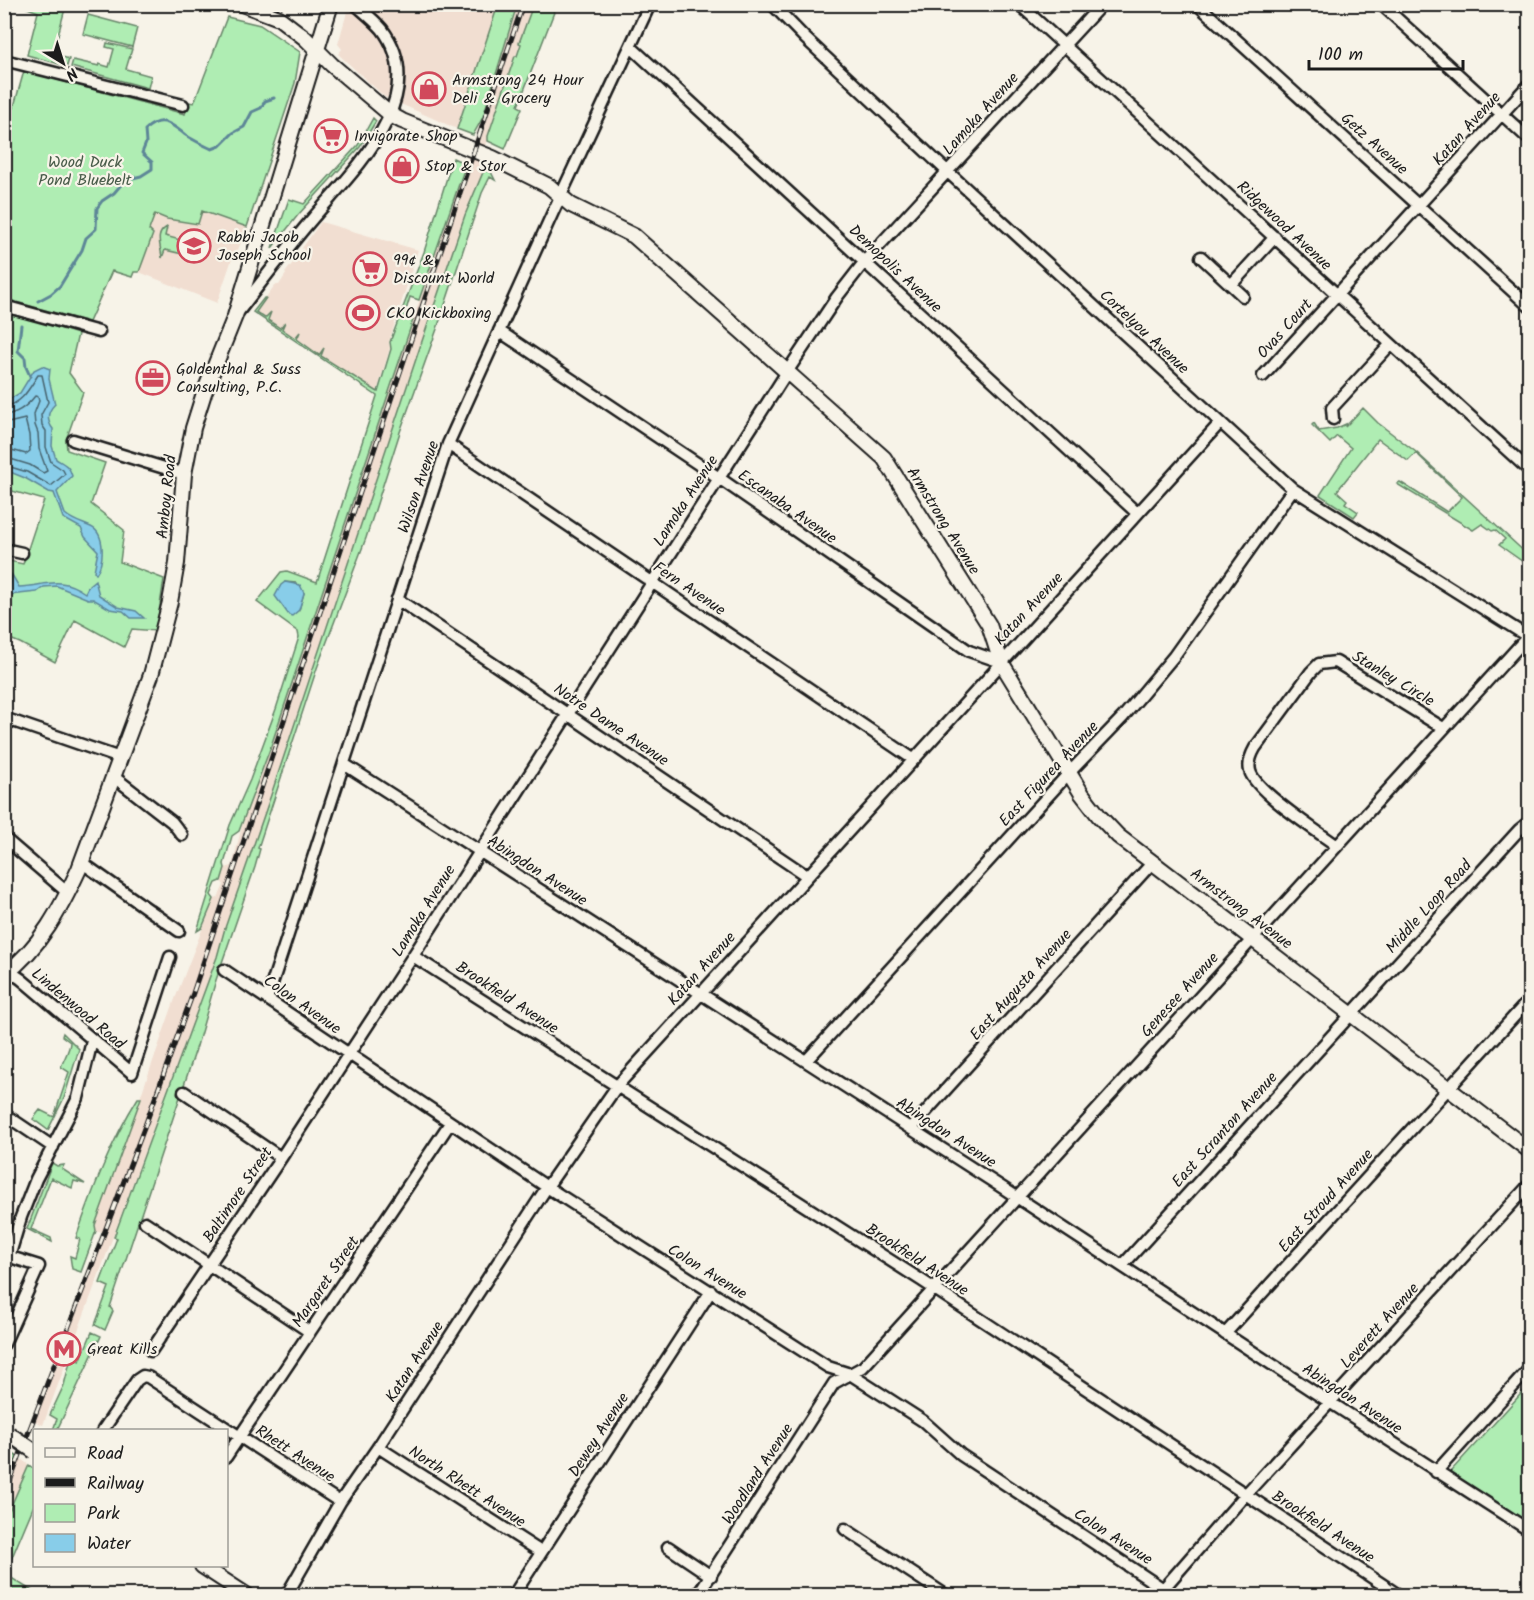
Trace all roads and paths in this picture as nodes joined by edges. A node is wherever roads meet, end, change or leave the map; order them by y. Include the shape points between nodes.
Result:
1 (242, 4) edge
2 (331, 4) edge
3 (355, 4) edge
4 (650, 4) edge
5 (772, 4) edge
6 (1019, 4) edge
7 (1102, 4) edge
8 (1197, 4) edge
9 (1381, 4) edge
10 (1063, 45) junction
11 (631, 47) junction
12 (317, 51) junction
13 (4, 60) edge
14 (1530, 83) edge
15 (183, 105) dead end
16 (1501, 114) junction
17 (391, 115) junction
18 (1530, 140) edge
19 (948, 172) junction
20 (561, 196) junction
21 (1419, 204) junction
22 (1275, 237) junction
23 (1201, 257) dead end
24 (865, 261) junction
25 (1231, 285) junction
26 (1243, 296) dead end
27 (1333, 299) junction
28 (4, 306) edge
29 (1530, 307) edge
30 (235, 316) junction
31 (499, 331) junction
32 (99, 332) dead end
33 (1390, 345) junction
34 (787, 372) junction
35 (1263, 376) dead end
36 (1333, 419) dead end
37 (1220, 423) junction
38 (73, 440) dead end
39 (448, 444) junction
40 (1530, 471) edge
41 (184, 474) junction
42 (719, 478) junction
43 (1293, 489) junction
44 (1137, 513) junction
45 (5, 549) edge
46 (22, 553) dead end
47 (652, 582) junction
48 (397, 599) junction
49 (1529, 636) edge
50 (1001, 662) junction
51 (567, 714) junction
52 (6, 717) edge
53 (1443, 728) junction
54 (120, 758) junction
55 (913, 759) junction
56 (344, 764) junction
57 (1069, 773) junction
58 (114, 777) junction
59 (1530, 821) edge
60 (182, 835) dead end
61 (4, 838) edge
62 (1336, 845) junction
63 (479, 851) junction
64 (81, 862) junction
65 (1153, 862) junction
66 (807, 876) junction
67 (68, 893) junction
68 (179, 931) dead end
69 (1252, 938) junction
70 (413, 956) junction
71 (170, 957) dead end
72 (224, 970) dead end
73 (6, 971) edge
74 (700, 993) junction
75 (267, 999) junction
76 (1530, 999) edge
77 (1351, 1014) junction
78 (92, 1041) junction
79 (349, 1055) junction
80 (806, 1061) junction
81 (617, 1086) junction
82 (1449, 1089) junction
83 (184, 1092) dead end
84 (4, 1114) edge
85 (450, 1123) junction
86 (910, 1128) junction
87 (53, 1147) junction
88 (1530, 1151) edge
89 (281, 1158) junction
90 (1530, 1184) edge
91 (547, 1187) junction
92 (1016, 1196) junction
93 (145, 1222) dead end
94 (7, 1256) edge
95 (209, 1264) junction
96 (1122, 1266) junction
97 (933, 1288) junction
98 (711, 1291) junction
99 (310, 1332) junction
100 (1225, 1334) junction
101 (4, 1344) edge
102 (150, 1351) dead end
103 (1530, 1368) edge
104 (850, 1374) junction
105 (1330, 1403) junction
106 (104, 1429) edge
107 (7, 1432) edge
108 (240, 1436) junction
109 (378, 1447) junction
110 (33, 1450) edge
111 (228, 1454) edge
112 (1436, 1472) junction
113 (1246, 1494) junction
114 (340, 1502) junction
115 (845, 1529) dead end
116 (1530, 1531) edge
117 (668, 1547) dead end
118 (541, 1552) junction
119 (204, 1567) edge
120 (711, 1576) junction
121 (1160, 1592) edge
122 (248, 1596) edge
123 (286, 1596) edge
124 (513, 1596) edge
125 (698, 1596) edge
126 (947, 1596) edge
127 (1174, 1596) edge
128 (1400, 1596) edge

1 - 12 street, Armstrong Avenue via 279,18
2 - 12 street, Amboy Road
3 - 17 street via 382,29 396,60 396,96
4 - 11 street, Wilson Avenue
5 - 19 street, Cortelyou Avenue
6 - 10 street, Ridgewood Avenue
7 - 10 street, Lamoka Avenue
8 - 21 street, Getz Avenue
9 - 16 street
10 - 19 street, Lamoka Avenue
10 - 22 street, Ridgewood Avenue
11 - 20 street, Wilson Avenue
11 - 24 street, Demopolis Avenue
12 - 17 street, Armstrong Avenue
12 - 30 street, Amboy Road
13 - 15 street
14 - 16 street, Katan Avenue
16 - 18 street
16 - 21 street, Katan Avenue
17 - 20 street, Armstrong Avenue via 493,158
17 - 30 street via 369,153
19 - 24 street, Lamoka Avenue
19 - 37 street, Cortelyou Avenue
20 - 31 street, Wilson Avenue
20 - 34 street, Armstrong Avenue via 571,205 634,236
21 - 27 street, Katan Avenue
21 - 29 street, Getz Avenue
22 - 25 street
22 - 27 street, Ridgewood Avenue
23 - 25 street
24 - 34 street, Lamoka Avenue
24 - 44 street, Demopolis Avenue
25 - 26 street
27 - 33 street, Ridgewood Avenue
27 - 35 street, Ovas Court
28 - 32 street
30 - 41 street, Amboy Road via 204,393
31 - 39 street, Wilson Avenue
31 - 42 street, Escanaba Avenue
33 - 36 street via 1332,408
33 - 40 street, Ridgewood Avenue
34 - 42 street, Lamoka Avenue
34 - 50 street, Armstrong Avenue via 884,459 989,625
37 - 43 street, Cortelyou Avenue
37 - 44 street, Katan Avenue
38 - 41 street
39 - 47 street, Fern Avenue
39 - 48 street, Wilson Avenue
41 - 54 street, Amboy Road via 182,520 170,602 151,675
42 - 47 street, Lamoka Avenue
42 - 50 street, Escanaba Avenue via 969,651
43 - 49 street, Cortelyou Avenue
43 - 57 street, East Figurea Avenue via 1174,656
44 - 50 street, Katan Avenue
45 - 46 street
47 - 51 street, Lamoka Avenue
47 - 55 street, Fern Avenue
48 - 51 street, Notre Dame Avenue
48 - 56 street, Wilson Avenue
49 - 53 street, Genesee Avenue
50 - 55 street, Katan Avenue
50 - 57 street, Armstrong Avenue
51 - 63 street, Lamoka Avenue
51 - 66 street, Notre Dame Avenue
52 - 54 street
53 - 62 street, Genesee Avenue
53 - 62 street, Stanley Circle via 1336,662 1319,664 1311,672 1255,748 1250,771 1262,789
54 - 58 street, Amboy Road
55 - 66 street, Katan Avenue
56 - 63 street, Abingdon Avenue
56 - 75 street, Wilson Avenue
57 - 65 street, Armstrong Avenue via 1099,816
57 - 80 street, East Figurea Avenue
58 - 60 street via 172,822
58 - 64 street, Amboy Road
59 - 77 street, Middle Loop Road
61 - 67 street
62 - 69 street, Genesee Avenue
63 - 70 street, Lamoka Avenue
63 - 74 street, Abingdon Avenue
64 - 67 street, Amboy Road
64 - 68 street
65 - 69 street, Armstrong Avenue
65 - 86 street, East Augusta Avenue
66 - 74 street, Katan Avenue
67 - 73 street, Amboy Road via 40,940 24,960
69 - 77 street, Armstrong Avenue
69 - 92 street, Genesee Avenue
70 - 79 street, Lamoka Avenue
70 - 81 street, Brookfield Avenue
71 - 78 street, Lindenwood Road via 132,1073
72 - 75 street, Colon Avenue
73 - 78 street, Lindenwood Road via 21,979
74 - 80 street, Abingdon Avenue
74 - 81 street, Katan Avenue
75 - 79 street, Colon Avenue
76 - 82 street
77 - 82 street, Armstrong Avenue
77 - 96 street, East Scranton Avenue
78 - 87 street via 78,1098
79 - 85 street, Colon Avenue
79 - 89 street, Baltimore Street
80 - 86 street, Abingdon Avenue
81 - 91 street, Katan Avenue
81 - 97 street, Brookfield Avenue
82 - 88 street, Armstrong Avenue
82 - 100 street, East Stroud Avenue
83 - 89 street
84 - 87 street
85 - 91 street, Colon Avenue
85 - 99 street, Margaret Street
86 - 92 street, Abingdon Avenue
87 - 94 street via 36,1179
89 - 95 street, Baltimore Street
90 - 105 street, Leverett Avenue
91 - 98 street, Colon Avenue
91 - 109 street, Katan Avenue
92 - 96 street, Abingdon Avenue
92 - 97 street, Genesee Avenue
93 - 95 street
94 - 101 street via 39,1266
95 - 99 street
95 - 102 street, Baltimore Street
96 - 100 street, Abingdon Avenue
97 - 104 street, Genesee Avenue via 863,1367
97 - 113 street, Brookfield Avenue
98 - 104 street, Colon Avenue via 828,1367
98 - 118 street, Dewey Avenue
99 - 108 street, Margaret Street
100 - 105 street, Abingdon Avenue
103 - 112 street
104 - 120 street, Woodland Avenue via 834,1383
104 - 121 street, Colon Avenue via 923,1421 961,1455
105 - 112 street, Abingdon Avenue
105 - 113 street, Leverett Avenue
106 - 108 street, Rhett Avenue via 142,1376
107 - 110 street, bridge
108 - 111 street, Margaret Street
108 - 114 street, Rhett Avenue
109 - 114 street, Katan Avenue
109 - 118 street, North Rhett Avenue
112 - 116 street, Abingdon Avenue
113 - 121 street, Leverett Avenue
113 - 128 street, Brookfield Avenue
114 - 123 street, Katan Avenue
115 - 126 street
117 - 120 street
118 - 124 street, Dewey Avenue
119 - 122 street
120 - 125 street, Woodland Avenue
121 - 127 street, Colon Avenue

